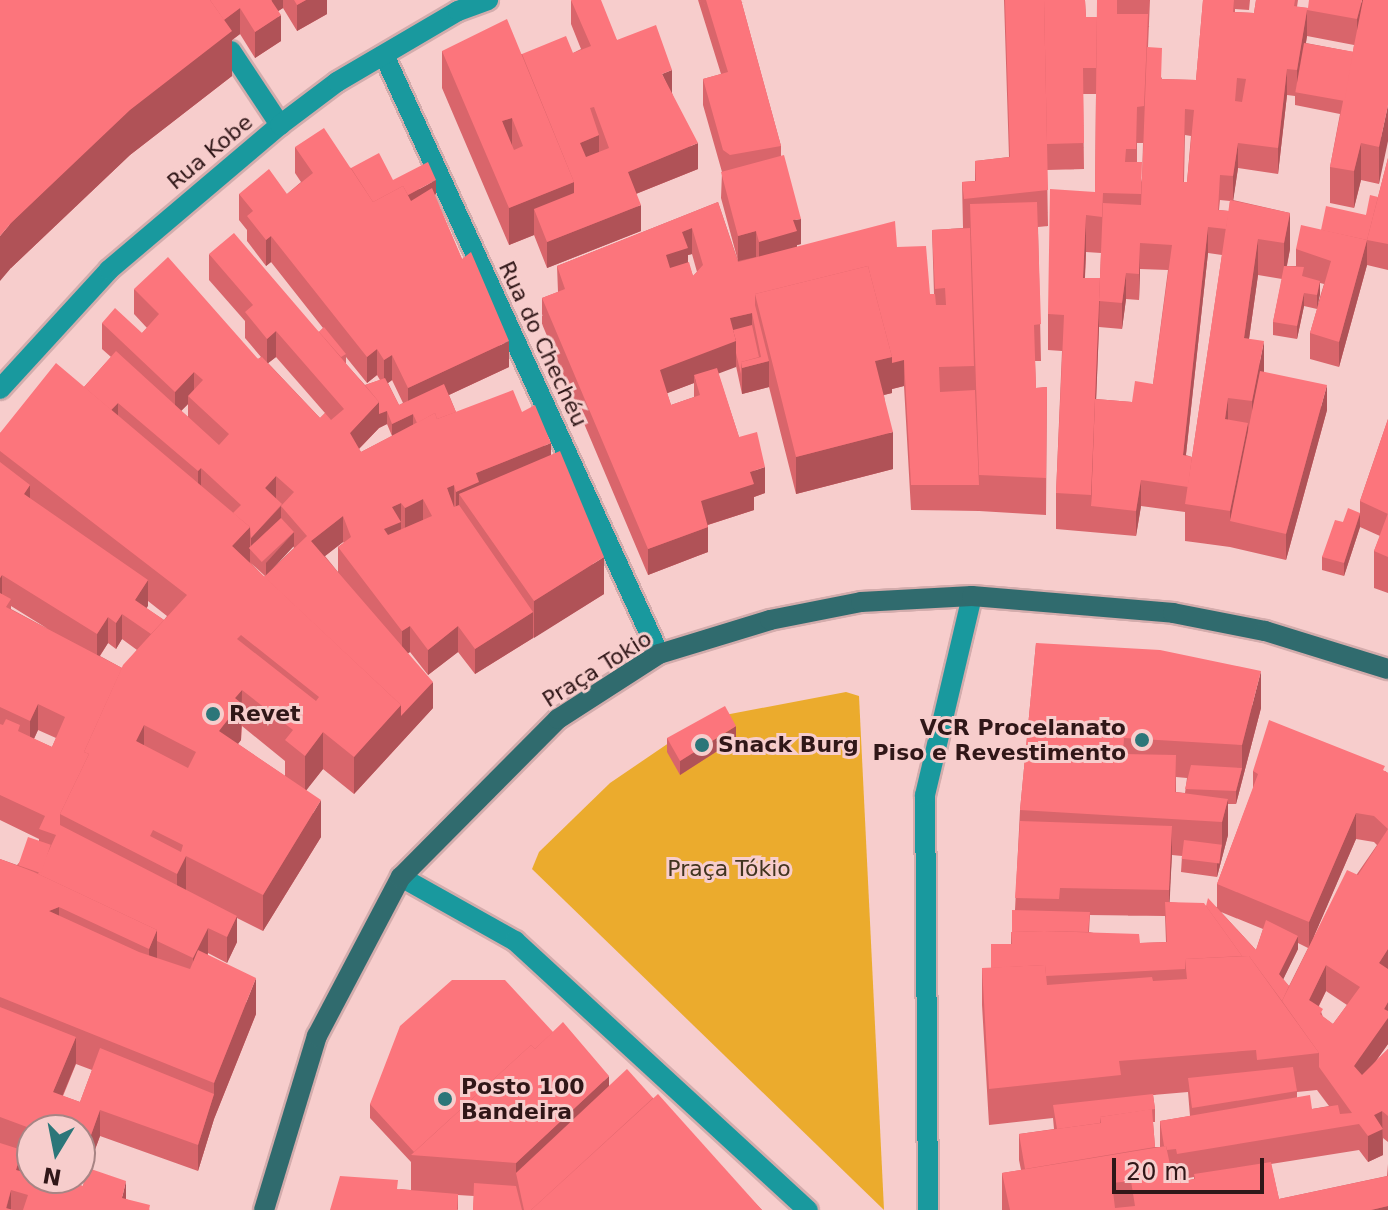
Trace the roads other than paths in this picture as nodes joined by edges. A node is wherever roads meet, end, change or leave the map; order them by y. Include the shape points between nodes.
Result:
1 (488, 0) edge
2 (231, 51) edge
3 (384, 55) junction
4 (280, 125) junction
5 (0, 389) edge
6 (972, 596) junction
7 (659, 654) junction
8 (1388, 669) edge
9 (401, 877) junction
10 (264, 1210) edge
11 (808, 1210) edge
12 (928, 1210) edge

1 - 3 street, Rua Kobe
2 - 4 street
3 - 4 street, Rua Kobe
3 - 7 street, Rua do Chechéu
4 - 5 street, Rua Kobe via 109,270
6 - 7 main road, Praça Tokio via 831,608 770,620
6 - 8 main road, Praça Tokio via 1173,613 1265,631
6 - 12 street via 925,795
7 - 9 main road, Praça Tokio via 558,719
9 - 10 main road, Praça Tokio via 317,1036
9 - 11 street via 515,941

